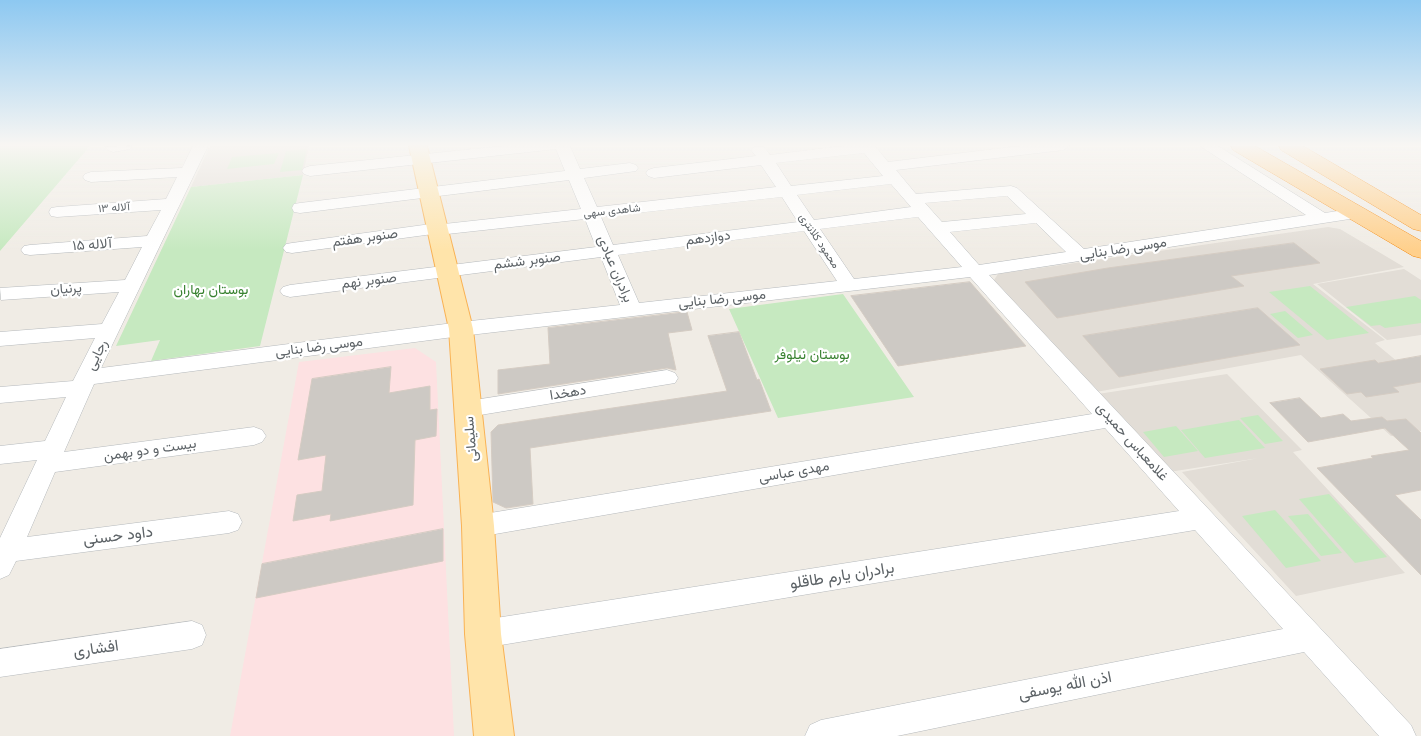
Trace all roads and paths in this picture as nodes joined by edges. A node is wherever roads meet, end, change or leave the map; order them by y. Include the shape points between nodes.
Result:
1 (184, 180) edge
2 (427, 180) edge
3 (534, 180) edge
4 (577, 180) edge
5 (779, 180) edge
6 (847, 180) edge
7 (896, 180) edge
8 (1262, 180) edge
9 (1299, 180) edge
10 (1347, 180) edge
11 (786, 191) junction
12 (430, 194) junction
13 (172, 204) junction
14 (918, 205) junction
15 (300, 208) dead end
16 (57, 212) dead end
17 (591, 213) junction
18 (1356, 213) junction
19 (1039, 218) junction
20 (1322, 218) junction
21 (1421, 224) edge
22 (809, 226) junction
23 (938, 228) junction
24 (438, 229) junction
25 (1395, 236) junction
26 (154, 241) junction
27 (292, 248) dead end
28 (30, 250) dead end
29 (607, 251) junction
30 (1421, 251) edge
31 (1080, 255) junction
32 (1421, 259) edge
33 (448, 271) junction
34 (975, 271) junction
35 (132, 285) junction
36 (848, 285) junction
37 (290, 291) dead end
38 (1, 294) edge
39 (632, 309) junction
40 (462, 329) junction
41 (109, 330) junction
42 (0, 339) edge
43 (667, 378) dead end
44 (84, 383) junction
45 (0, 395) edge
46 (468, 409) junction
47 (1111, 419) junction
48 (254, 436) dead end
49 (0, 455) edge
50 (50, 456) junction
51 (1201, 518) junction
52 (229, 522) dead end
53 (478, 526) junction
54 (6, 544) edge
55 (483, 634) junction
56 (192, 635) dead end
57 (1309, 637) junction
58 (0, 663) edge
59 (494, 736) edge
60 (821, 736) edge
61 (1400, 736) edge

1 - 13 street, رجایی
2 - 12 main road, سلیمانی
3 - 12 street
4 - 17 street, برادران عبادی
5 - 11 street, محمود کلانتری
6 - 11 street, شاهدی سهی
7 - 14 street, غلامعباس حمیدی
8 - 20 street
9 - 18 highway
10 - 21 highway
11 - 17 street, شاهدی سهی
11 - 22 street, محمود کلانتری
12 - 15 street
12 - 24 main road, سلیمانی
13 - 16 street, آلاله ۱۳
13 - 26 street, رجایی
14 - 19 street, دوازدهم via 1011,191
14 - 22 street, دوازدهم
14 - 23 street, غلامعباس حمیدی
17 - 24 street, شاهدی سهی
17 - 29 street, برادران عبادی
18 - 20 street, موسی رضا بنایی
18 - 25 highway
19 - 23 street
19 - 31 street
20 - 31 street, موسی رضا بنایی
22 - 29 street, دوازدهم
22 - 36 street, محمود کلانتری
23 - 34 street, غلامعباس حمیدی
24 - 27 street, صنوبر هفتم
24 - 33 main road, سلیمانی
25 - 30 highway
25 - 32 main road
26 - 28 street, آلاله ۱۵
26 - 35 street, رجایی
29 - 33 street, صنوبر ششم
29 - 39 street, برادران عبادی
31 - 34 street, موسی رضا بنایی
33 - 37 street, صنوبر نهم
33 - 40 main road, سلیمانی
34 - 36 street, موسی رضا بنایی
34 - 47 street, غلامعباس حمیدی
35 - 38 street, پرنیان
35 - 41 street, رجایی
36 - 39 street, موسی رضا بنایی
39 - 40 street, موسی رضا بنایی
40 - 44 street, موسی رضا بنایی
40 - 46 main road, سلیمانی
41 - 42 street
41 - 44 street, رجایی
43 - 46 street, دهخدا
44 - 45 street, موسی رضا بنایی
44 - 50 street, رجایی
46 - 53 main road, سلیمانی
47 - 51 street, غلامعباس حمیدی
47 - 53 street, مهدی عباسی
48 - 50 street, بیست و دو بهمن
49 - 50 street, بیست و دو بهمن
50 - 54 street, رجایی
51 - 55 street, برادران یارم طاقلو
51 - 57 street, غلامعباس حمیدی
52 - 54 street, داود حسنی
53 - 55 main road, سلیمانی
55 - 59 main road, سلیمانی
56 - 58 street, افشاری
57 - 60 street, اذن الله یوسفی
57 - 61 street, غلامعباس حمیدی

